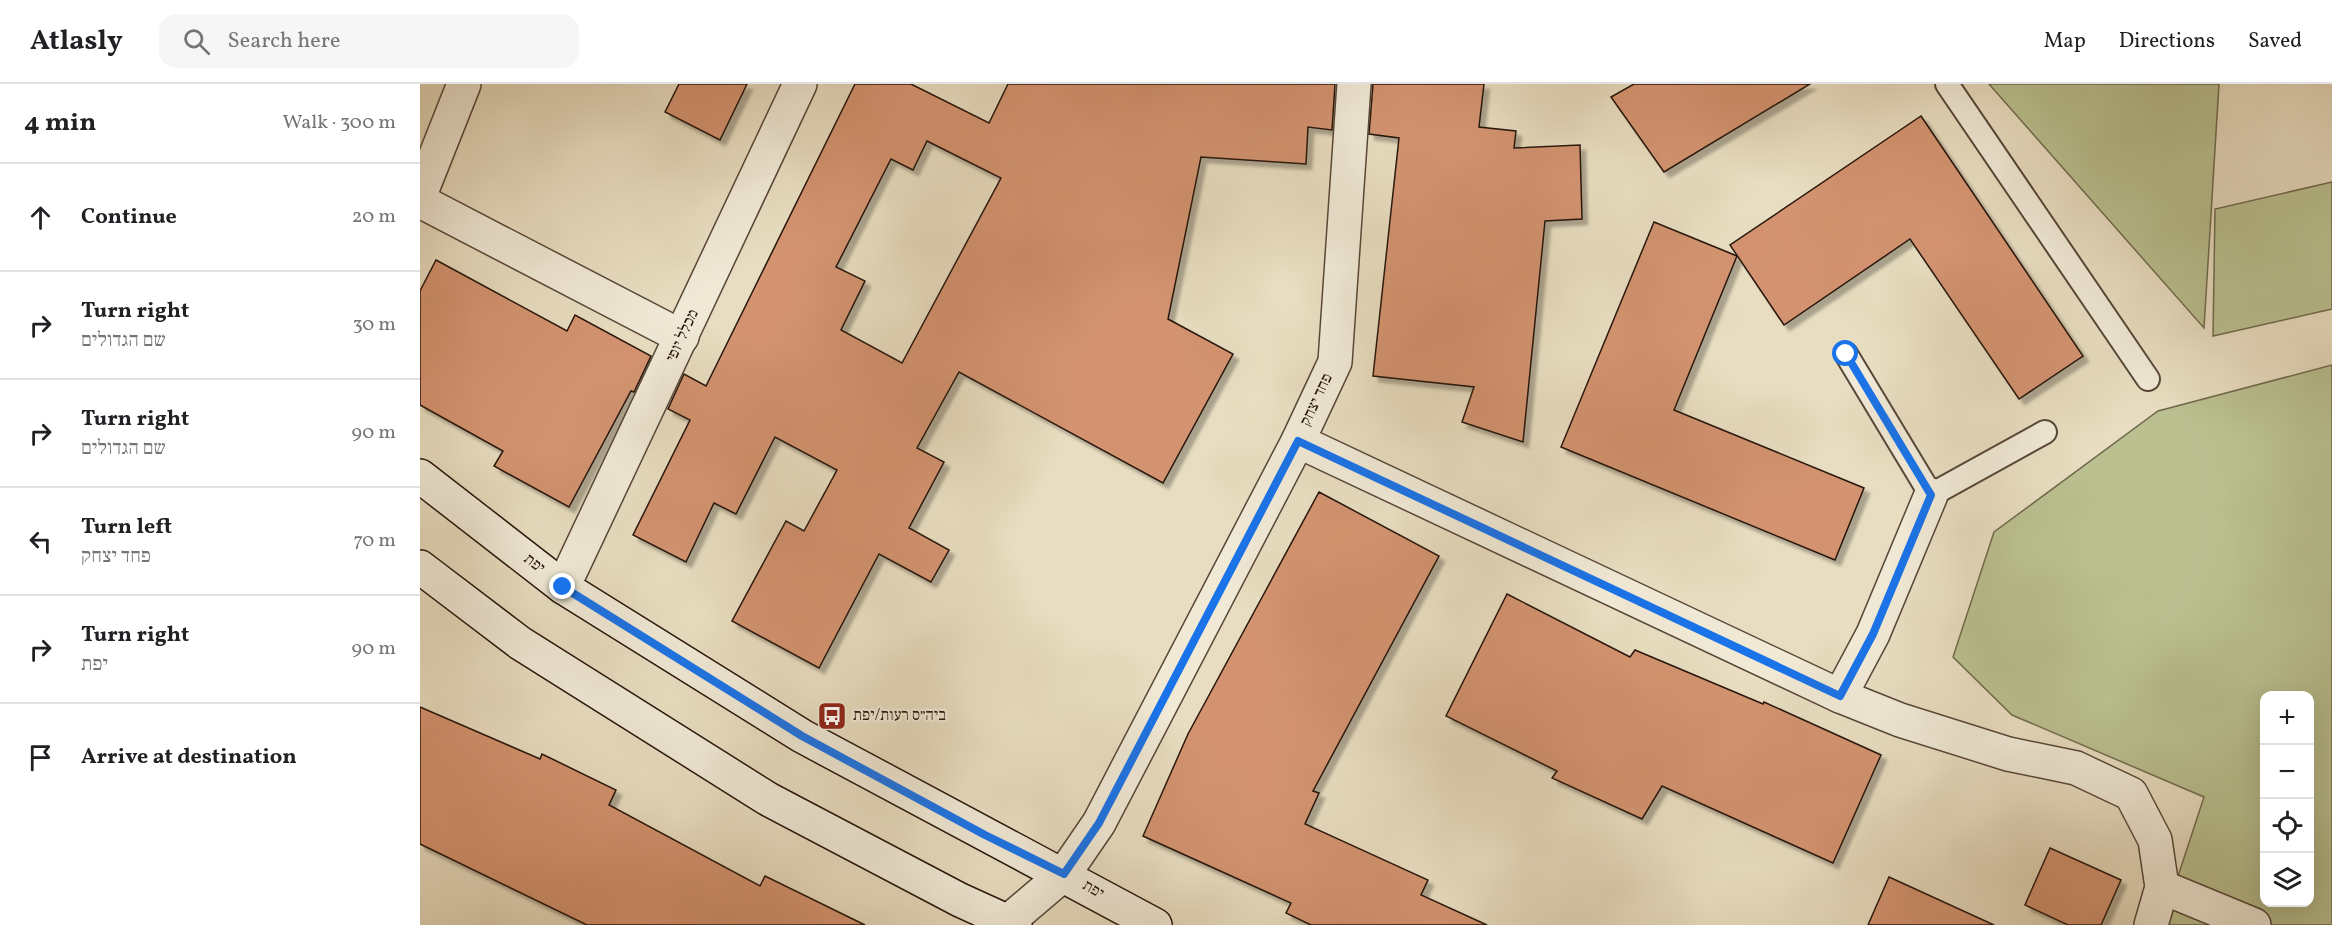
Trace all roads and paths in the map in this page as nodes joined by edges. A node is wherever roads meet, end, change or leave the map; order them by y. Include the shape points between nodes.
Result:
1 (464, 84) edge
2 (800, 84) edge
3 (1354, 84) edge
4 (1947, 84) edge
5 (420, 195) edge
6 (420, 201) edge
7 (682, 337) junction
8 (1846, 354) dead end
9 (2148, 379) dead end
10 (2044, 432) dead end
11 (1298, 441) junction
12 (420, 476) edge
13 (1931, 495) junction
14 (420, 567) edge
15 (563, 587) junction
16 (1840, 696) junction
17 (1064, 874) junction
18 (2162, 887) junction
19 (1009, 924) edge
20 (1155, 925) edge
21 (2151, 925) edge
22 (2254, 925) edge

1 - 5 street
2 - 7 street, מכלל יופי
3 - 11 street, פחד יצחק via 1335,362
4 - 9 lane
6 - 7 street
7 - 15 street, מכלל יופי
8 - 13 lane
10 - 13 lane
11 - 16 street
11 - 17 street, פחד יצחק via 1099,823
12 - 15 street, יפת
13 - 16 street via 1873,634
14 - 19 street via 520,643 768,799
15 - 17 street, יפת via 802,736
16 - 18 street via 1900,720 2008,754 2076,768 2131,794 2155,840
17 - 19 street, פחד יצחק
17 - 20 street, יפת
18 - 21 street
18 - 22 street

